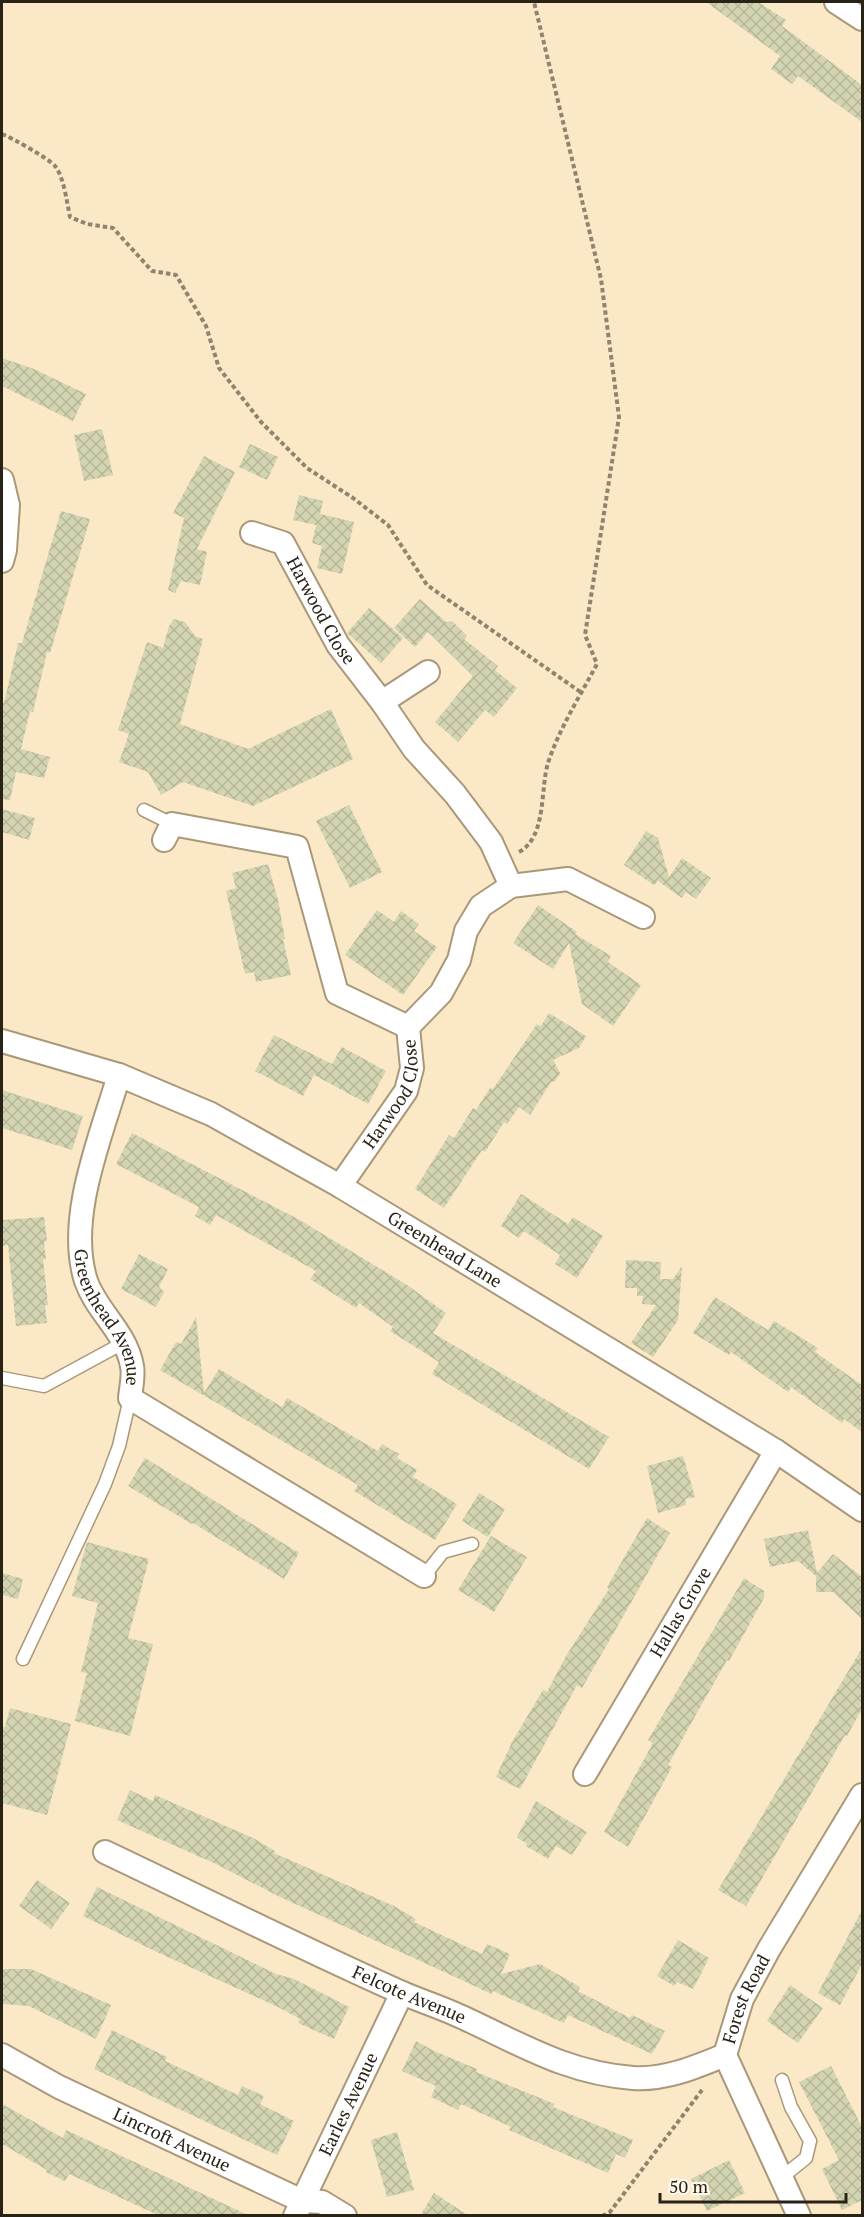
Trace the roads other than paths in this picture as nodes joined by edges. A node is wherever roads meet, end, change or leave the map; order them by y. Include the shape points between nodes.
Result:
1 (836, 2) edge
2 (862, 19) edge
3 (2, 480) edge
4 (252, 533) dead end
5 (2, 561) edge
6 (428, 672) dead end
7 (382, 702) junction
8 (144, 810) dead end
9 (168, 832) joint
10 (511, 886) junction
11 (643, 917) dead end
12 (408, 1027) junction
13 (2, 1041) edge
14 (119, 1075) junction
15 (340, 1186) junction
16 (125, 1342) junction
17 (2, 1378) edge
18 (130, 1398) junction
19 (776, 1451) junction
20 (862, 1510) edge
21 (472, 1544) dead end
22 (424, 1576) joint
23 (23, 1659) dead end
24 (585, 1774) dead end
25 (862, 1795) edge
26 (105, 1852) dead end
27 (402, 1993) junction
28 (2, 2055) edge
29 (718, 2058) junction
30 (782, 2080) dead end
31 (781, 2178) junction
32 (299, 2208) edge
33 (345, 2216) edge
34 (800, 2216) edge

1 - 2 street
3 - 5 street via 8,505
4 - 7 street, Harwood Close via 283,543 338,645
6 - 7 street
7 - 10 street, Harwood Close via 414,748 491,842
8 - 9 lane
9 - 12 street via 297,847 337,993
10 - 11 street, Harwood Close via 568,879
10 - 12 street, Harwood Close via 481,906 466,931 459,960 441,993
12 - 15 street, Harwood Close via 412,1068 406,1091
13 - 14 street, Greenhead Lane
14 - 15 street, Greenhead Lane via 212,1114
14 - 16 street, Greenhead Avenue via 89,1178 80,1250 87,1283
15 - 19 street, Greenhead Lane
16 - 17 lane via 44,1386
16 - 18 street, Greenhead Avenue via 133,1368
18 - 22 street, Greenhead Avenue
18 - 23 lane via 105,1484
19 - 20 street, Greenhead Lane
19 - 24 street, Hallas Grove
21 - 22 lane via 443,1552
25 - 29 street, Forest Road via 769,1949 742,1999
26 - 27 street, Felcote Avenue
27 - 29 street, Felcote Avenue via 527,2050 601,2073 635,2078 672,2074
27 - 32 street, Earles Avenue
28 - 32 street, Lincroft Avenue
29 - 31 street, Forest Road
30 - 31 lane via 791,2107 810,2141 806,2158
31 - 34 street, Forest Road
32 - 33 street, Lincroft Avenue via 322,2202

